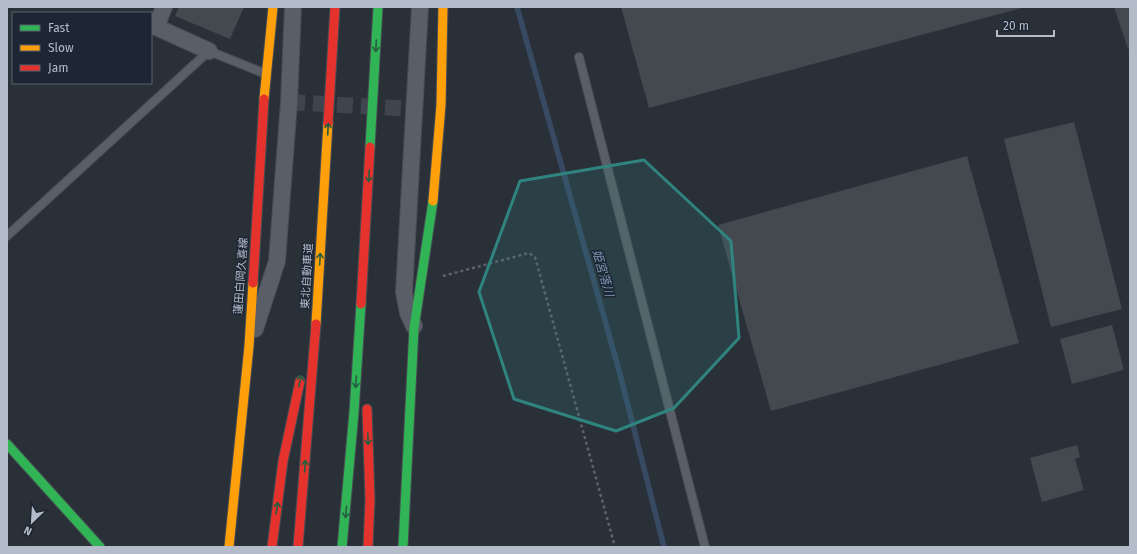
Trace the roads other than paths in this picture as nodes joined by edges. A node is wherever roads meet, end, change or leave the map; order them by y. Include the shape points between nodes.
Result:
1 (164, 7) edge
2 (273, 7) edge
3 (293, 7) edge
4 (335, 7) edge
5 (378, 7) edge
6 (420, 7) edge
7 (443, 7) edge
8 (208, 51) junction
9 (579, 57) dead end
10 (266, 75) junction
11 (7, 236) edge
12 (318, 298) junction
13 (362, 302) junction
14 (414, 328) junction
15 (249, 346) junction
16 (365, 381) dead end
17 (366, 396) dead end
18 (7, 444) edge
19 (100, 547) edge
20 (229, 547) edge
21 (272, 547) edge
22 (298, 547) edge
23 (342, 547) edge
24 (368, 547) edge
25 (402, 547) edge
26 (705, 547) edge

1 - 8 street via 156,27
2 - 10 main road, 蓮田白岡久喜線
3 - 15 street via 277,261
12 -> 4 main road, 東北自動車道
5 -> 13 main road
6 - 14 street via 404,292
7 - 14 main road via 441,105 432,211
8 - 10 lane
8 - 11 lane
9 - 26 lane
10 - 15 main road, 蓮田白岡久喜線
21 -> 12 main road via 283,461
22 -> 12 main road, 東北自動車道
13 - 16 main road
13 -> 23 main road via 350,475
14 - 25 main road
15 - 20 main road, 蓮田白岡久喜線
17 -> 24 main road via 370,499
18 - 19 main road

